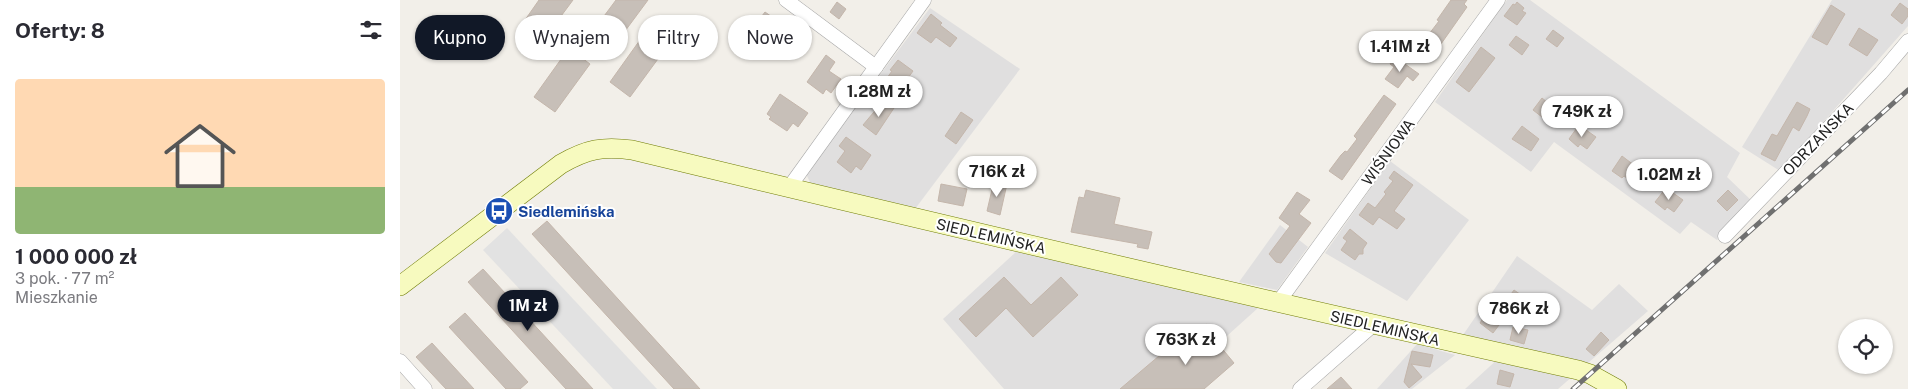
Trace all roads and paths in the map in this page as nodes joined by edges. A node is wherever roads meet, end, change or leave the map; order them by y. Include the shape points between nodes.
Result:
1 (786, 0) edge
2 (924, 0) edge
3 (1498, 0) edge
4 (1908, 41) edge
5 (876, 67) junction
6 (788, 188) junction
7 (1725, 236) dead end
8 (400, 286) edge
9 (1277, 304) junction
10 (1373, 325) junction
11 (400, 362) edge
12 (1611, 388) edge
13 (424, 389) edge
14 (1300, 389) edge

1 - 5 street
2 - 5 street
3 - 9 street, WIŚNIOWA
4 - 7 street, ODRZAŃSKA via 1881,74
5 - 6 street
6 - 8 street, SIEDLEMIŃSKA via 632,150 594,149 562,164
6 - 9 street, SIEDLEMIŃSKA
9 - 10 street, SIEDLEMIŃSKA
10 - 12 street, SIEDLEMIŃSKA via 1578,370
10 - 14 street
11 - 13 street

